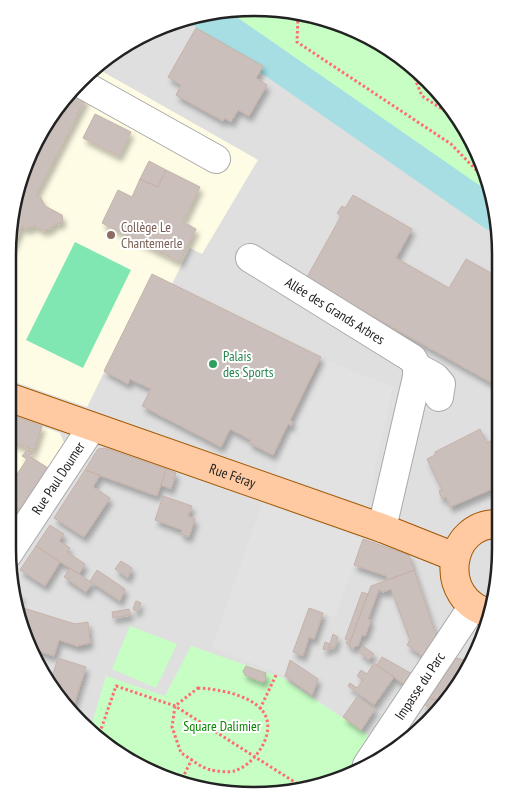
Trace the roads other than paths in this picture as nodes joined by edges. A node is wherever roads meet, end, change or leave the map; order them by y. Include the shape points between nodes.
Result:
1 (86, 86) edge
2 (216, 159) dead end
3 (250, 258) dead end
4 (417, 367) junction
5 (439, 397) dead end
6 (16, 400) edge
7 (92, 427) junction
8 (492, 525) edge
9 (382, 528) junction
10 (16, 542) edge
11 (455, 557) junction
12 (481, 610) edge
13 (375, 753) edge

1 - 2 street
3 - 4 street, Allée des Grands Arbres via 413,359
4 - 5 street, Allée des Grands Arbres via 436,377 441,384
4 - 9 street
6 - 7 main road, Rue Féray
7 - 9 main road, Rue Féray
7 - 10 street, Rue Paul Doumer
8 - 11 main road via 469,534
9 - 11 main road, Rue Féray
11 - 12 main road via 458,590
12 - 13 street, Impasse du Parc

